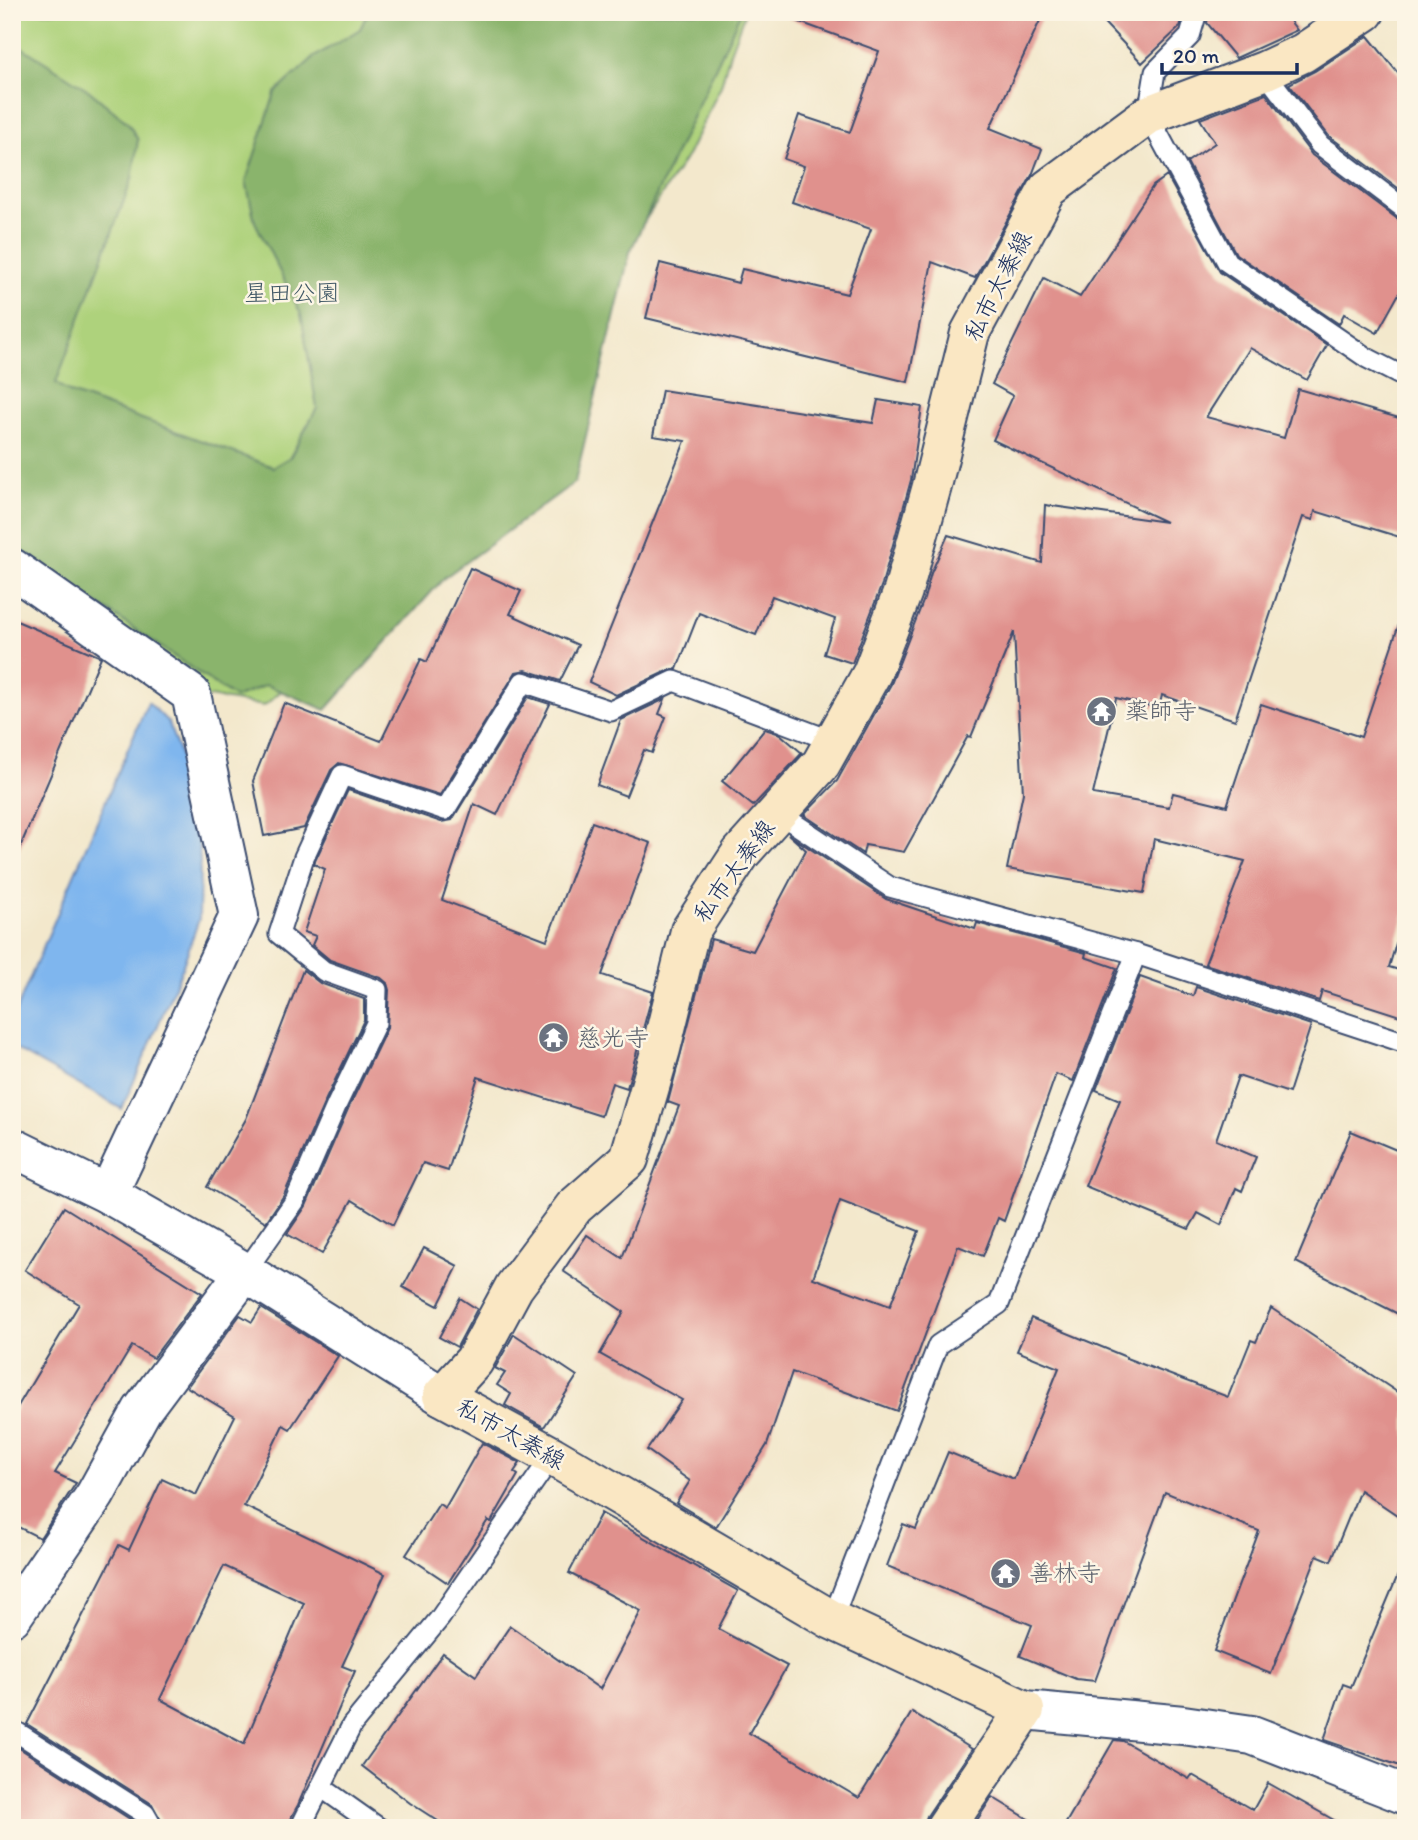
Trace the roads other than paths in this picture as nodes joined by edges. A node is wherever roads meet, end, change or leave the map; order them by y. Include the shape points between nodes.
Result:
1 (1197, 12) edge
2 (1365, 12) edge
3 (1264, 71) junction
4 (1148, 115) junction
5 (1406, 210) edge
6 (1406, 378) edge
7 (12, 568) edge
8 (835, 742) junction
9 (777, 813) junction
10 (1136, 954) junction
11 (1406, 1043) edge
12 (12, 1147) edge
13 (108, 1194) junction
14 (245, 1272) junction
15 (442, 1395) junction
16 (552, 1456) junction
17 (12, 1617) edge
18 (832, 1620) junction
19 (1026, 1710) junction
20 (12, 1730) edge
21 (321, 1787) junction
22 (1406, 1795) edge
23 (153, 1828) edge
24 (300, 1828) edge
25 (379, 1828) edge
26 (945, 1828) edge

1 - 4 lane via 1190,36 1155,72
2 - 3 main road, 私市太秦線 via 1303,53
3 - 4 main road, 私市太秦線
3 - 5 lane via 1320,145
4 - 6 lane via 1227,262 1367,358
4 - 8 main road, 私市太秦線 via 1048,189 970,333 903,591 872,673
7 - 13 street via 191,694 239,916
8 - 9 main road, 私市太秦線
8 - 14 lane via 674,681 611,711 523,682 445,810 342,775 304,857 279,934 324,971 377,990 376,1023 295,1201
9 - 10 lane via 890,887
9 - 15 main road, 私市太秦線 via 741,853 690,931 629,1159 574,1207 514,1287 474,1361
10 - 11 lane
10 - 18 lane via 999,1304 938,1345
12 - 13 street
13 - 14 street
14 - 15 street
14 - 17 street via 142,1410 95,1495
15 - 16 main road, 私市太秦線
16 - 18 main road, 私市太秦線
16 - 21 lane via 440,1618 352,1724
18 - 19 main road, 私市太秦線
19 - 22 street via 1252,1735
19 - 26 main road
20 - 23 lane via 145,1814
21 - 24 lane
21 - 25 lane

